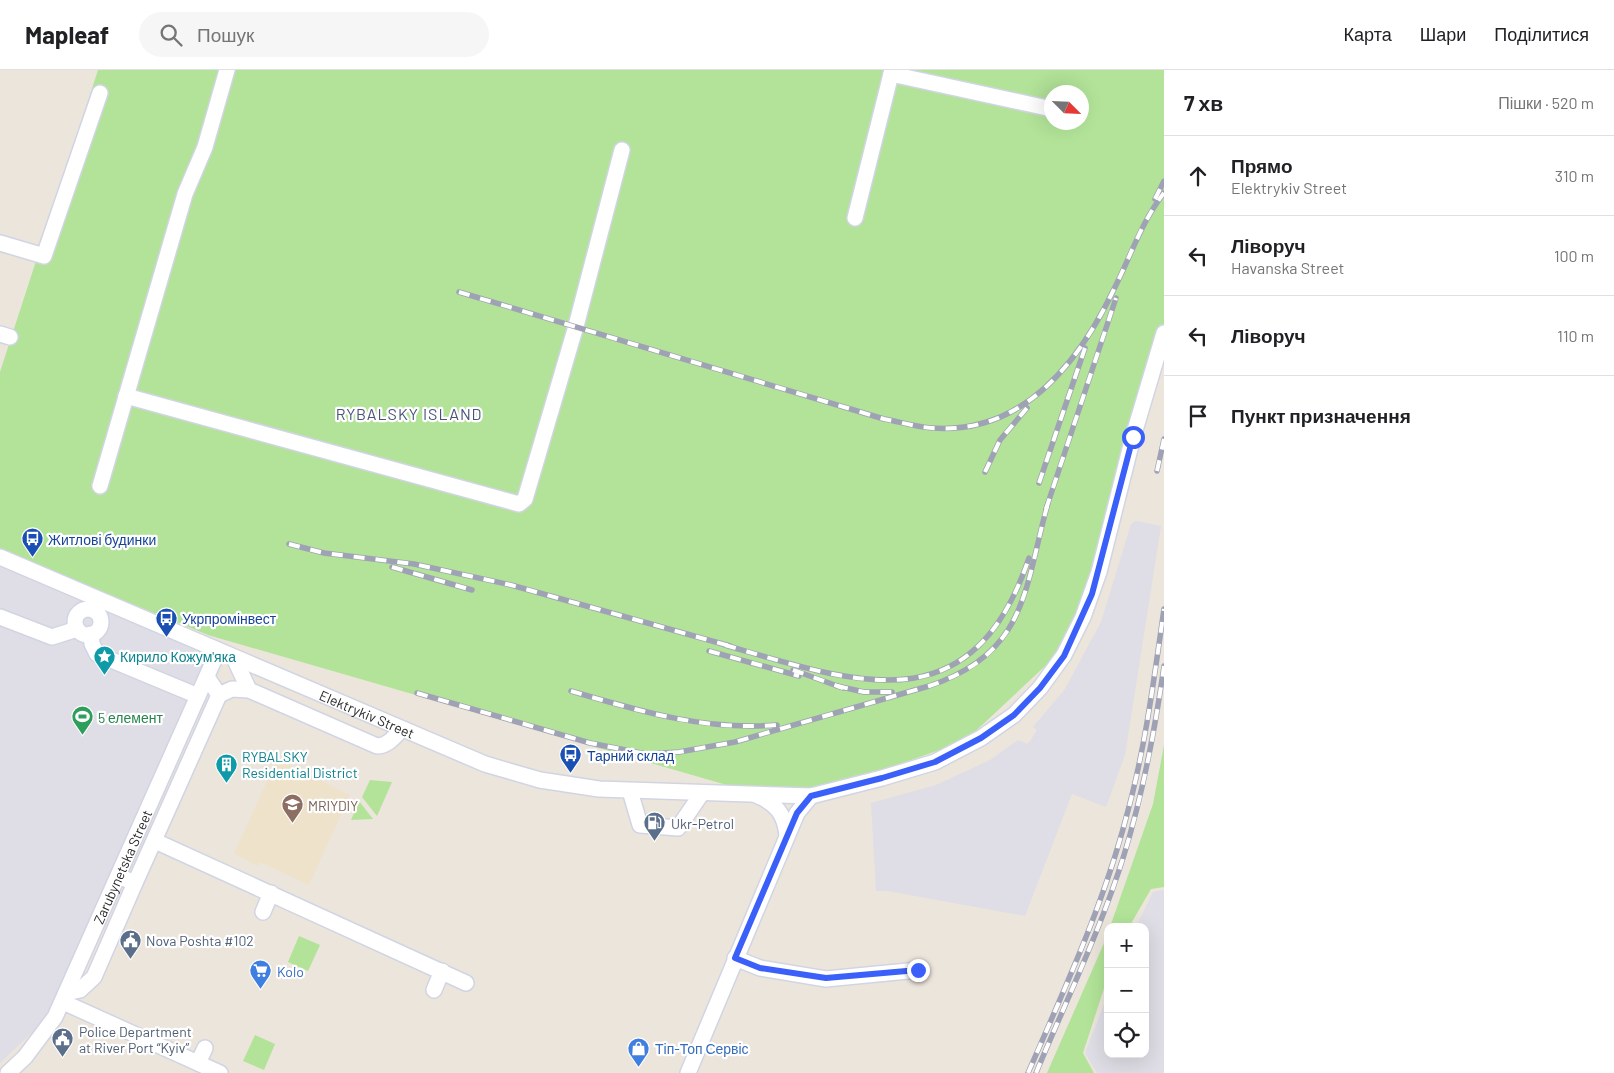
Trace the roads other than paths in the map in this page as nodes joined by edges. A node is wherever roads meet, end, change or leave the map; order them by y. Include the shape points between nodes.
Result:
1 (227, 70) edge
2 (891, 72) edge
3 (100, 94) dead end
4 (1044, 107) edge
5 (622, 150) dead end
6 (855, 218) dead end
7 (0, 243) edge
8 (1164, 333) edge
9 (126, 396) junction
10 (100, 486) dead end
11 (0, 557) edge
12 (94, 605) junction
13 (0, 617) edge
14 (84, 631) junction
15 (218, 651) junction
16 (234, 658) junction
17 (207, 678) junction
18 (249, 690) junction
19 (198, 696) junction
20 (219, 696) junction
21 (402, 729) junction
22 (630, 791) junction
23 (753, 793) junction
24 (702, 794) junction
25 (811, 796) junction
26 (786, 836) junction
27 (155, 841) junction
28 (118, 876) junction
29 (135, 883) junction
30 (271, 893) junction
31 (263, 912) dead end
32 (735, 958) junction
33 (918, 970) dead end
34 (442, 972) junction
35 (466, 982) dead end
36 (434, 990) dead end
37 (64, 997) junction
38 (205, 1048) dead end
39 (198, 1063) junction
40 (8, 1073) edge
41 (220, 1073) edge
42 (688, 1073) edge

1 - 9 street via 205,147 185,194
2 - 4 street
2 - 6 street
3 - 7 street via 44,256
5 - 9 street via 571,344 528,489 519,504
8 - 25 street, Elektrykiv Street via 1092,594 1064,656 1040,688 1014,715 981,738 935,762
9 - 10 street
11 - 12 street, Elektrykiv Street
12 - 14 street via 100,622 96,632
12 - 15 street, Elektrykiv Street
13 - 14 street via 52,637
14 - 19 street via 97,654
15 - 16 street, Elektrykiv Street
15 - 17 street, Zarubynetska Street
16 - 18 street
16 - 21 street, Elektrykiv Street
17 - 19 street, Zarubynetska Street
17 - 20 street
18 - 20 street via 232,688
18 - 21 street via 377,746 390,741
19 - 28 street, Zarubynetska Street
20 - 27 street
21 - 22 street, Elektrykiv Street via 485,764 540,780
22 - 24 street, Elektrykiv Street
22 - 24 street via 640,825 678,828
23 - 24 street, Elektrykiv Street
23 - 25 street, Elektrykiv Street
23 - 26 street via 779,809 785,820
25 - 26 street via 797,813
26 - 32 street
27 - 29 street
27 - 30 street
28 - 29 street
28 - 37 street, Zarubynetska Street
29 - 37 street via 94,977 80,990
30 - 31 street
30 - 34 street
32 - 33 street via 760,968 826,978
32 - 42 street
34 - 35 street
34 - 36 street
37 - 39 street
37 - 40 street, Zarubynetska Street via 49,1026
38 - 39 street
39 - 41 street

